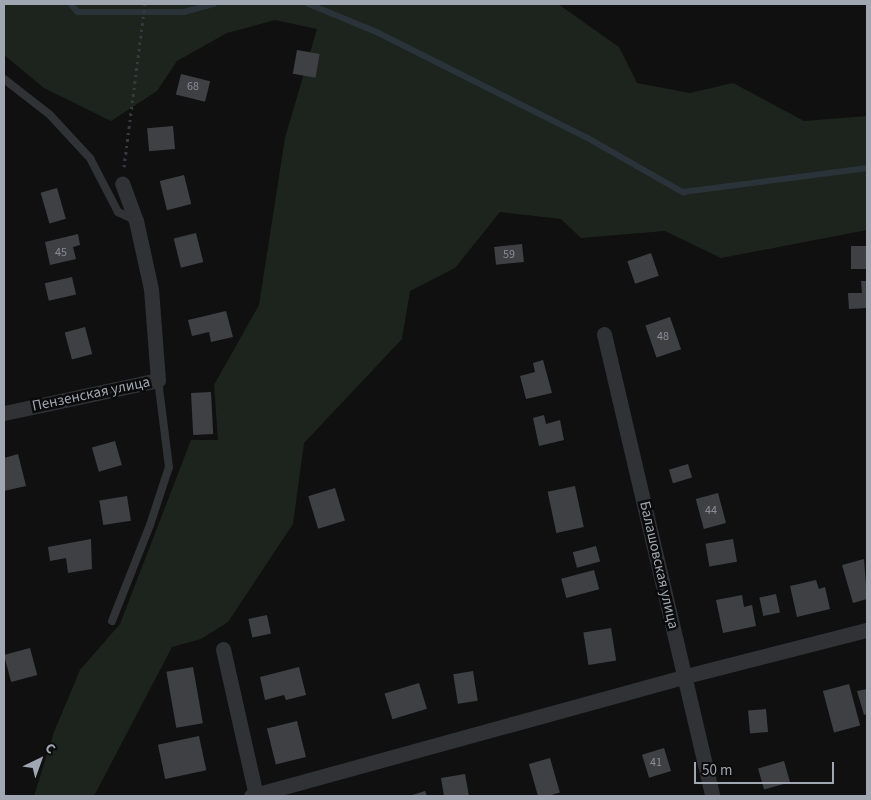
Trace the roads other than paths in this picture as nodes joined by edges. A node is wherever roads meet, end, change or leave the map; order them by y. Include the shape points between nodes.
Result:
1 (4, 79) edge
2 (122, 184) road end
3 (136, 221) junction
4 (604, 334) dead end
5 (158, 380) junction
6 (4, 413) edge
7 (112, 621) dead end
8 (867, 630) edge
9 (223, 648) dead end
10 (686, 676) junction
11 (254, 796) edge
12 (712, 796) edge

1 - 3 lane via 50,115 90,158 118,212
2 - 3 street, Пензенская улица
3 - 5 street, Пензенская улица via 151,289
4 - 10 street, Балашовская улица
5 - 6 street, Пензенская улица
5 - 7 lane via 169,467
8 - 10 street
9 - 11 street
10 - 11 street
10 - 12 street, Балашовская улица

